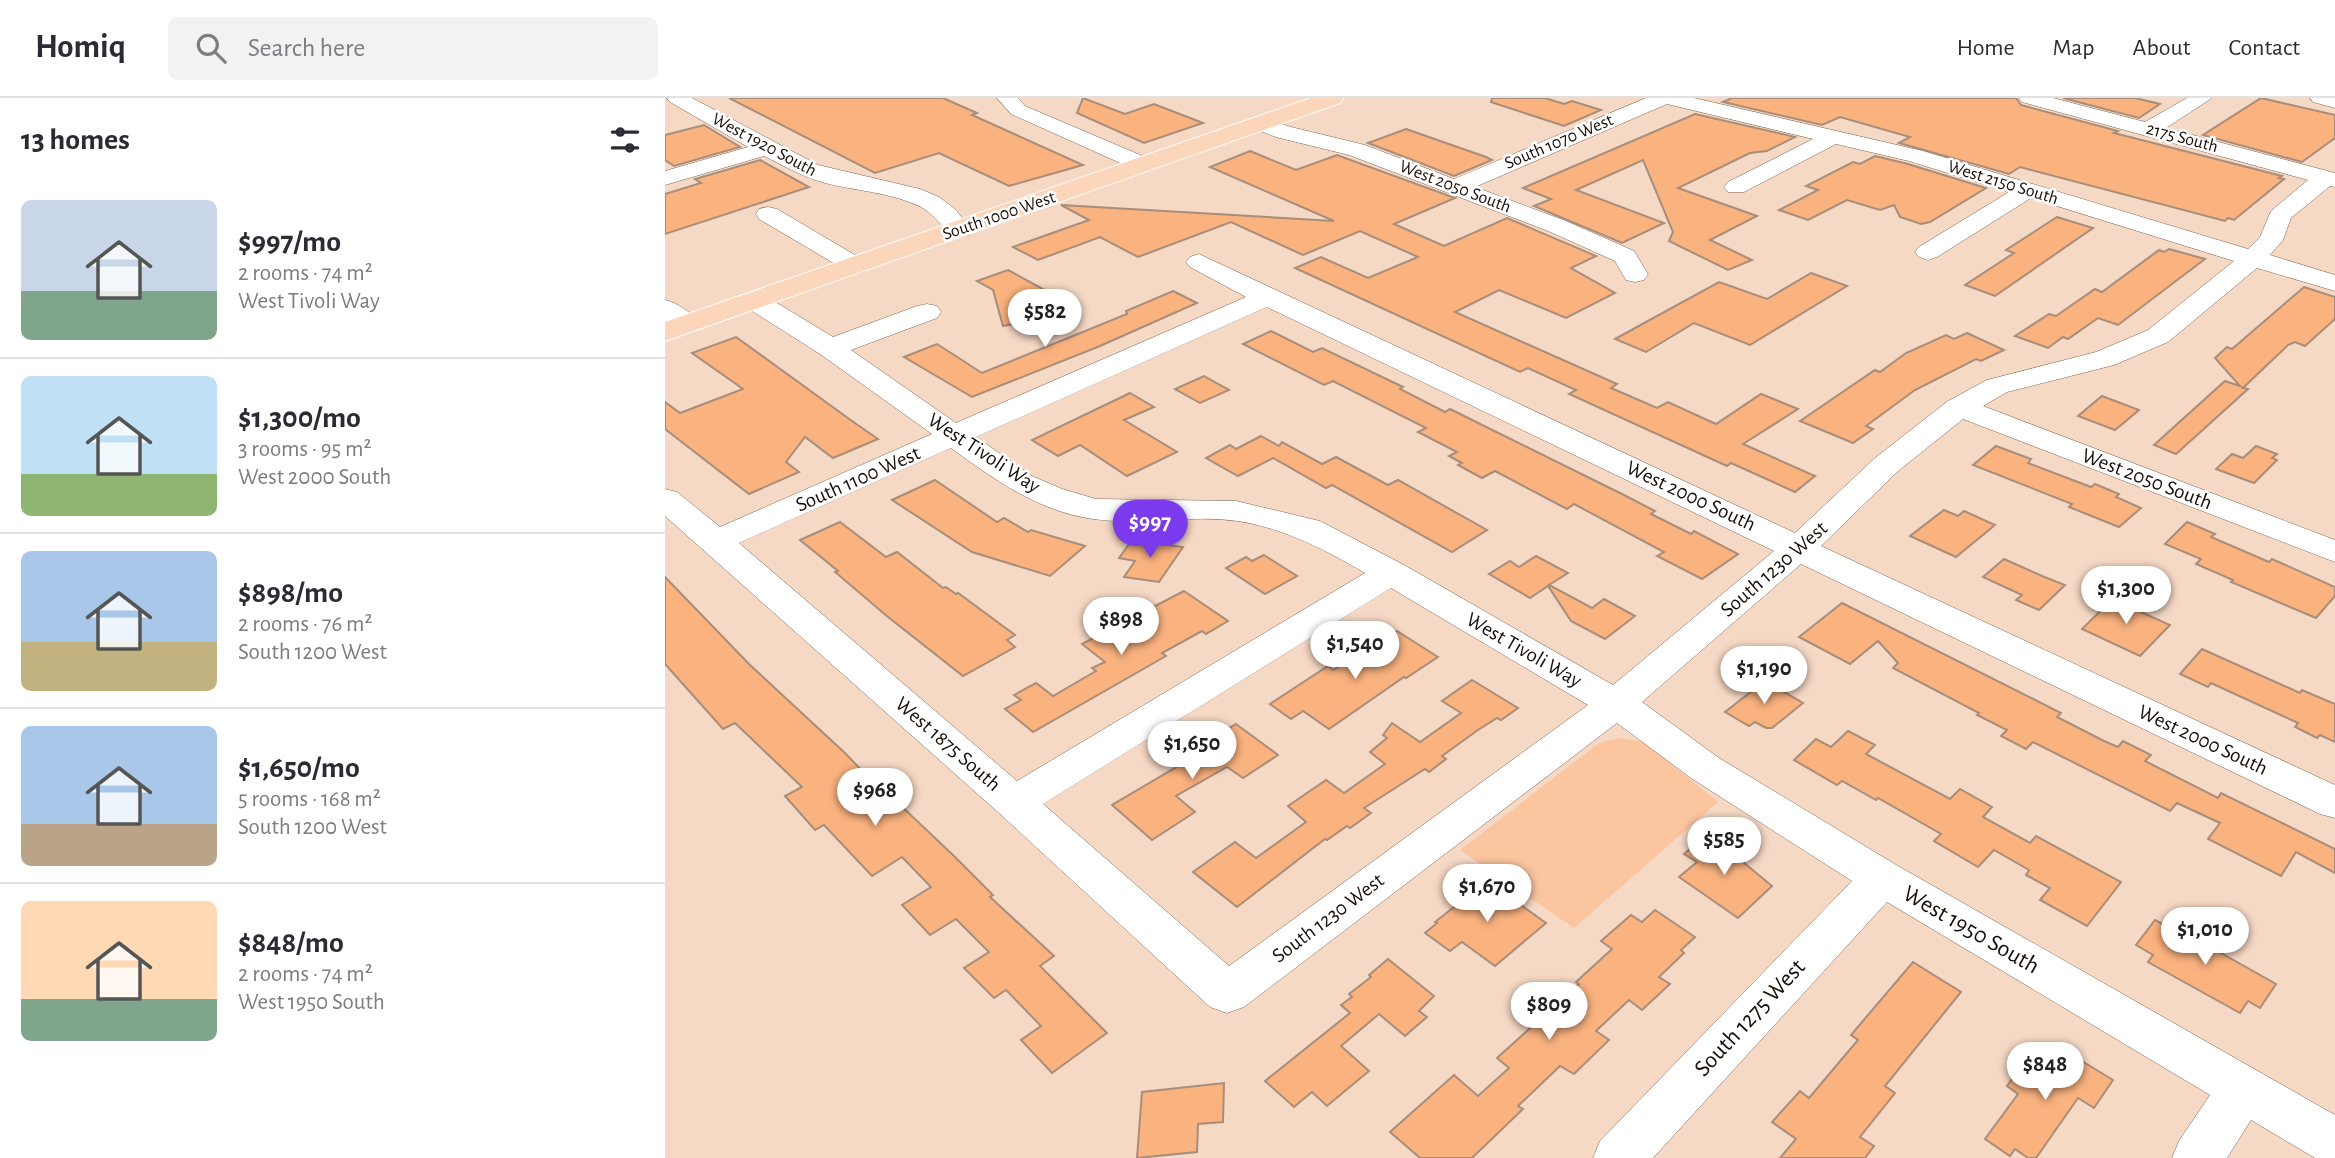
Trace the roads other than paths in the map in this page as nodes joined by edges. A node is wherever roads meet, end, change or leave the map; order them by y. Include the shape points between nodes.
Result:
1 (677, 98) edge
2 (1007, 98) edge
3 (1332, 98) edge
4 (1666, 98) edge
5 (2029, 98) edge
6 (2202, 98) edge
7 (2320, 98) edge
8 (2335, 102) edge
9 (1261, 123) junction
10 (2149, 129) junction
11 (1833, 137) junction
12 (768, 148) junction
13 (1144, 165) junction
14 (665, 178) edge
15 (2330, 179) edge
16 (1454, 187) junction
17 (1736, 187) dead end
18 (2028, 190) junction
19 (768, 214) dead end
20 (960, 230) junction
21 (1928, 252) dead end
22 (2253, 258) junction
23 (1199, 262) dead end
24 (856, 266) junction
25 (1635, 274) dead end
26 (2335, 283) edge
27 (1267, 297) junction
28 (755, 302) junction
29 (927, 312) dead end
30 (672, 322) edge
31 (830, 348) junction
32 (1959, 407) junction
33 (956, 436) junction
34 (665, 499) edge
35 (716, 541) junction
36 (1800, 547) junction
37 (2335, 552) edge
38 (1392, 572) junction
39 (1616, 704) junction
40 (1014, 802) junction
41 (2335, 803) edge
42 (1882, 878) junction
43 (1227, 993) joint
44 (2243, 1088) junction
45 (2335, 1142) edge
46 (1619, 1158) edge
47 (2198, 1158) edge

1 - 12 street, West 1920 South
2 - 13 street via 1018,110
3 - 9 main road, South 1000 West
4 - 11 street, West 2150 South
4 - 16 street, South 1070 West
5 - 10 street, 2175 South
6 - 10 street
7 - 8 street
9 - 13 main road, South 1000 West
9 - 16 street, West 2050 South via 1357,150
10 - 15 street, 2175 South
11 - 17 street
11 - 18 street, West 2150 South
12 - 14 street
12 - 20 street, West 1920 South via 817,173 855,183 927,225
13 - 20 main road, South 1000 West
15 - 22 street, South 1230 West via 2298,198 2280,216 2271,240
16 - 25 street, West 2050 South via 1625,256
18 - 21 street
18 - 22 street, West 2150 South
19 - 24 street
20 - 24 main road, South 1000 West
22 - 26 street, West 2150 South
22 - 32 street, South 1230 West via 2158,335 2104,359 1997,386
23 - 27 street, West 2000 South
24 - 28 main road, South 1000 West
27 - 33 street, South 1100 West
27 - 36 street, West 2000 South
28 - 30 main road, South 1000 West
28 - 31 street, West Tivoli Way
29 - 31 street
31 - 33 street, West Tivoli Way
32 - 36 street, South 1230 West via 1887,465
32 - 37 street, West 2050 South
33 - 35 street, South 1100 West
33 - 38 street, West Tivoli Way via 1021,483 1050,496 1094,509 1236,511 1308,528
34 - 35 street, West 1875 South
35 - 40 street, West 1875 South
36 - 39 street, South 1230 West
36 - 41 street, West 2000 South
38 - 39 street, West Tivoli Way
38 - 40 street
39 - 42 street, West 1950 South via 1705,768
39 - 43 street, South 1230 West
40 - 43 street, West 1875 South
42 - 44 street, West 1950 South
42 - 46 street, South 1275 West
44 - 45 street, West 1950 South
44 - 47 street

